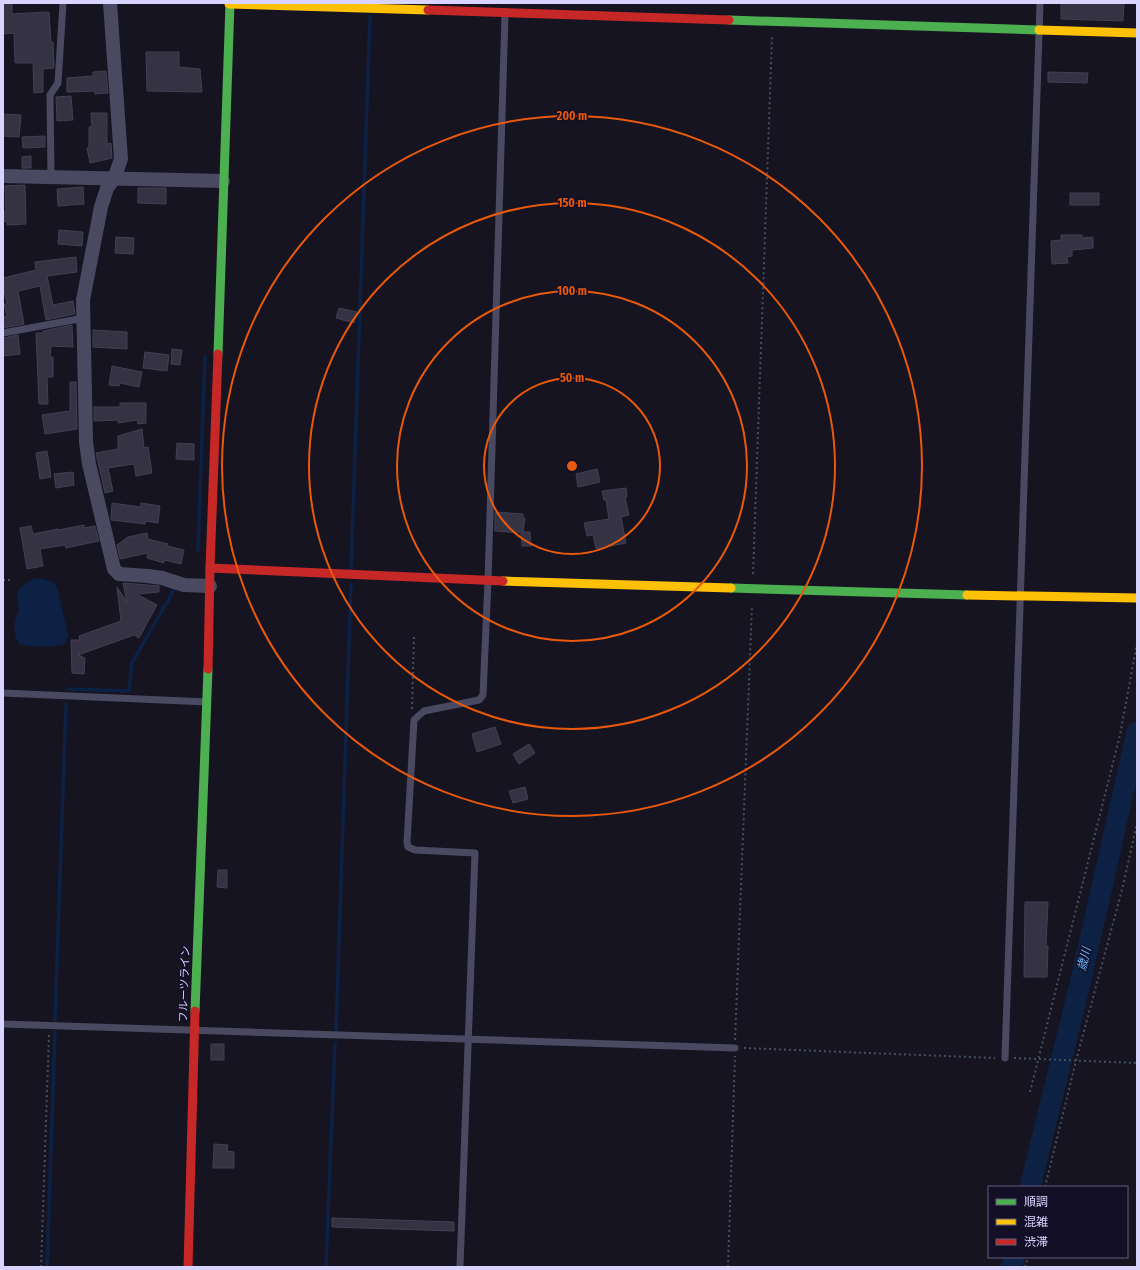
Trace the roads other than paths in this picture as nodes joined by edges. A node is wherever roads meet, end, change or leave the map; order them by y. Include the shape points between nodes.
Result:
1 (63, 3) edge
2 (110, 3) edge
3 (506, 3) edge
4 (1040, 3) edge
5 (230, 4) edge
6 (506, 13) junction
7 (1039, 29) junction
8 (1137, 33) edge
9 (3, 176) edge
10 (51, 177) junction
11 (114, 179) junction
12 (223, 181) junction
13 (84, 318) junction
14 (3, 334) edge
15 (210, 568) junction
16 (488, 581) junction
17 (210, 586) junction
18 (1020, 596) junction
19 (1137, 598) edge
20 (3, 693) edge
21 (207, 702) junction
22 (3, 1024) edge
23 (194, 1030) junction
24 (468, 1039) junction
25 (735, 1048) road end
26 (1005, 1058) road end
27 (188, 1267) edge
28 (460, 1267) edge

1 - 10 lane via 58,83 50,95
2 - 11 street via 122,158
3 - 6 lane
4 - 7 lane
5 - 6 street
5 - 12 street, フルーツライン
6 - 7 street
6 - 16 lane
7 - 8 street
7 - 18 lane
9 - 10 street
10 - 11 street
11 - 12 street
11 - 13 street via 107,188 99,215 83,300
12 - 15 street, フルーツライン
13 - 14 lane
13 - 17 street via 86,442 114,569 118,574 162,578 184,585
15 - 16 street
15 - 17 street, フルーツライン
16 - 18 street
16 - 24 lane via 483,695 479,700 424,711 414,720 407,842 408,847 415,850 475,853
17 - 21 street, フルーツライン
18 - 19 street
18 - 26 lane
20 - 21 lane
21 - 23 street, フルーツライン
22 - 23 lane
23 - 24 lane
23 - 27 street, フルーツライン
24 - 25 lane
24 - 28 lane

